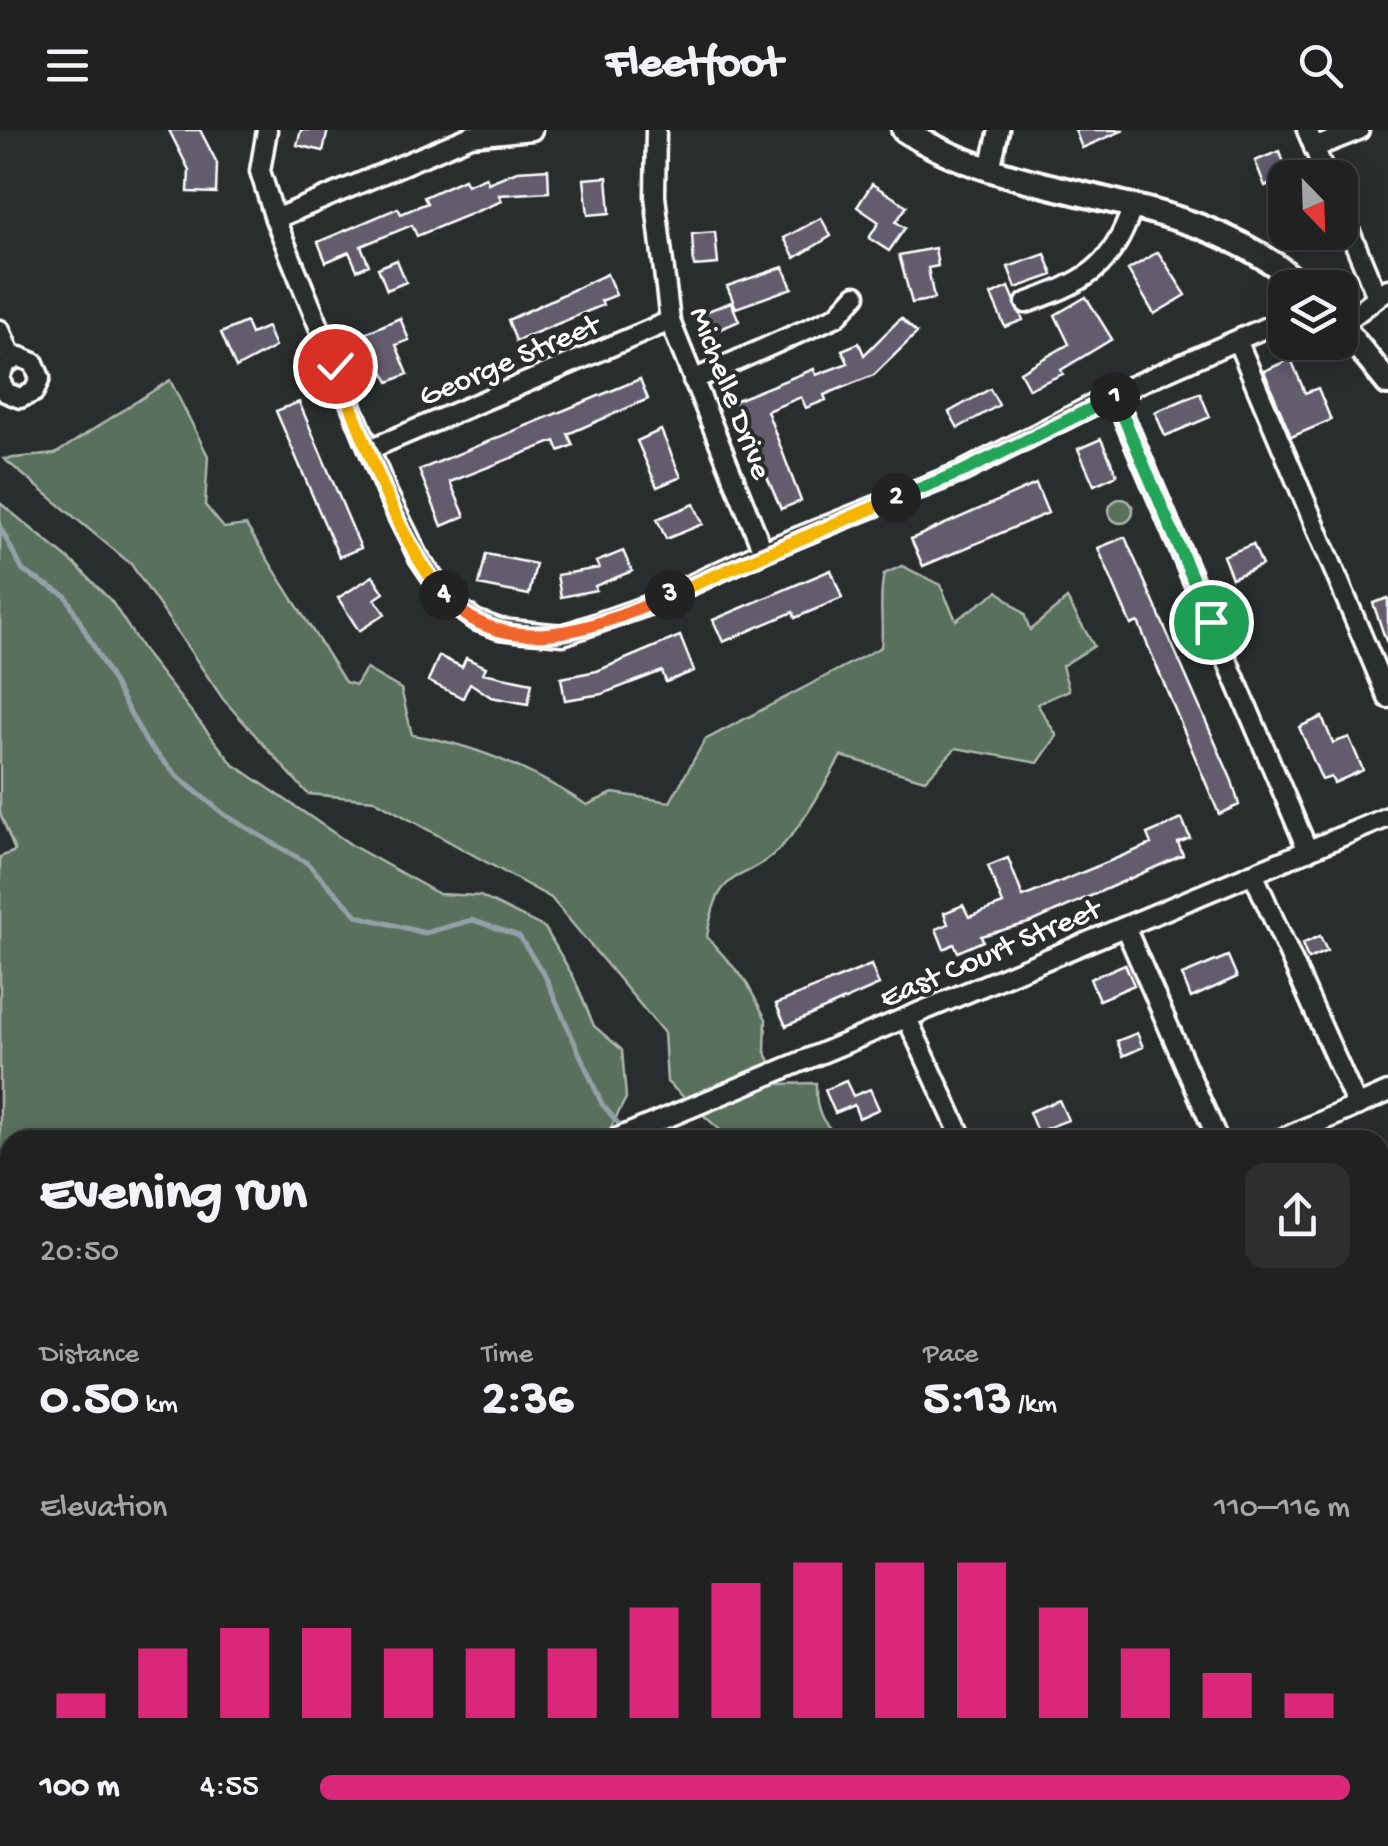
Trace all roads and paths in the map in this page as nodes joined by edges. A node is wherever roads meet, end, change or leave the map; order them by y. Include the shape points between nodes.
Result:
1 (267, 130) edge
2 (532, 130) edge
3 (656, 130) edge
4 (904, 130) edge
5 (1000, 130) edge
6 (1307, 130) edge
7 (1359, 130) edge
8 (1314, 148) junction
9 (1319, 160) edge
10 (990, 170) junction
11 (1132, 208) junction
12 (275, 219) junction
13 (1358, 244) edge
14 (1278, 270) edge
15 (1382, 292) edge
16 (856, 296) dead end
17 (1026, 303) dead end
18 (1358, 311) edge
19 (670, 322) junction
20 (1268, 326) edge
21 (0, 330) edge
22 (1237, 340) junction
23 (1358, 346) edge
24 (12, 359) junction
25 (0, 377) edge
26 (693, 380) junction
27 (1388, 382) edge
28 (1114, 394) junction
29 (370, 449) junction
30 (763, 552) junction
31 (1388, 698) edge
32 (1388, 817) edge
33 (1308, 850) junction
34 (1253, 873) junction
35 (1125, 927) junction
36 (907, 1018) junction
37 (1388, 1092) edge
38 (1357, 1106) junction
39 (637, 1130) edge
40 (958, 1130) edge
41 (1214, 1130) edge
42 (1301, 1130) edge

1 - 12 street via 260,171
2 - 12 street via 471,136
3 - 19 street, Michelle Drive
4 - 10 main road
5 - 10 street
6 - 8 street
7 - 8 street
8 - 9 street
10 - 11 main road
11 - 14 main road via 1200,229
11 - 17 street via 1110,256 1093,274
12 - 29 street
13 - 15 street
15 - 18 street
16 - 26 street via 838,316
19 - 26 street, Michelle Drive
19 - 29 street, George Street
20 - 22 street
21 - 24 street
22 - 28 street
22 - 31 street
23 - 27 main road
24 - 25 street
24 - 25 street via 34,364 38,386 20,398 5,392
26 - 30 street, Michelle Drive
28 - 30 street via 964,471
28 - 33 street
29 - 30 street via 434,584 476,620 500,629 579,632
32 - 33 street, East Court Street
33 - 34 street, East Court Street
34 - 35 street, East Court Street
34 - 38 street
35 - 36 street, East Court Street
35 - 41 street
36 - 39 street, East Court Street
36 - 40 street
37 - 38 street
38 - 42 street

